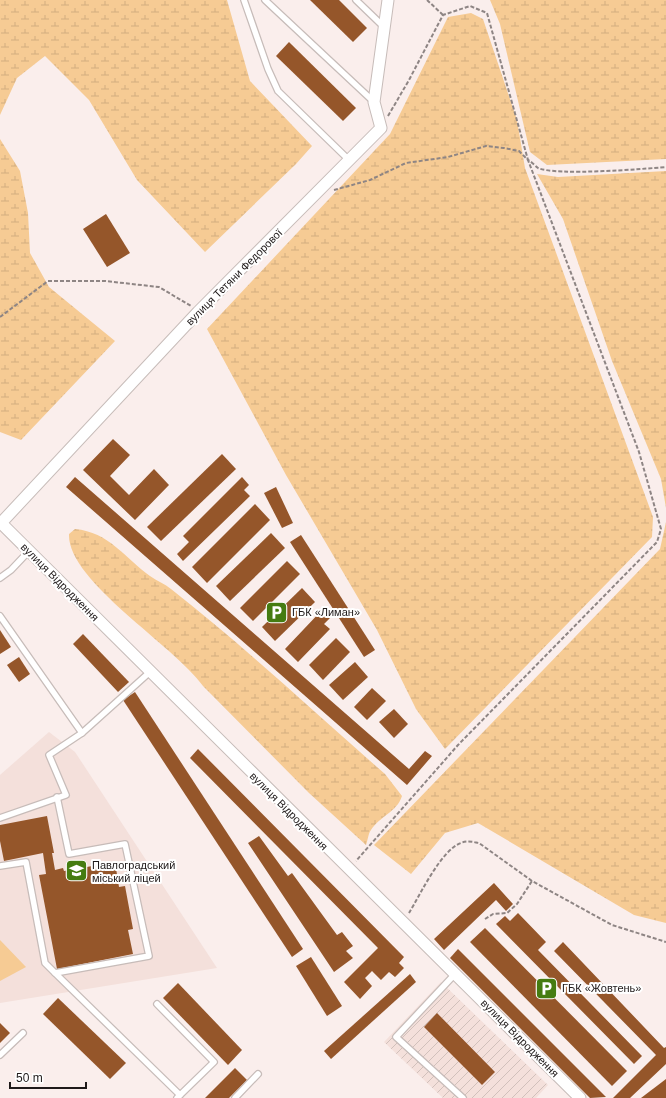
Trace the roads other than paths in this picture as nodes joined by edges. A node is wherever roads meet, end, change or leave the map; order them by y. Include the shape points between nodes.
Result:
1 (244, 0) edge
2 (265, 0) edge
3 (356, 0) edge
4 (388, 0) edge
5 (385, 27) junction
6 (374, 102) junction
7 (350, 162) junction
8 (0, 522) edge
9 (29, 551) junction
10 (0, 578) edge
11 (0, 616) edge
12 (151, 671) junction
13 (82, 733) junction
14 (57, 797) junction
15 (0, 818) edge
16 (0, 866) edge
17 (55, 973) junction
18 (455, 974) junction
19 (157, 1004) dead end
20 (22, 1033) dead end
21 (0, 1055) edge
22 (258, 1074) dead end
23 (179, 1096) edge
24 (235, 1098) edge
25 (463, 1098) edge
26 (580, 1098) edge

1 - 7 lane via 278,91
2 - 6 lane
3 - 5 lane
4 - 5 street
5 - 6 street
6 - 7 street, вулиця Тетяни Федорової via 382,128
7 - 8 street, вулиця Тетяни Федорової via 198,312
8 - 9 street, вулиця Відродження
9 - 10 lane via 12,570
9 - 12 street, вулиця Відродження
11 - 13 lane
12 - 13 lane
12 - 18 street, вулиця Відродження
13 - 14 lane via 49,755 66,795
14 - 15 lane
14 - 17 lane via 69,854 125,844 149,956
16 - 17 lane via 26,862 44,963
17 - 23 lane
18 - 25 lane via 396,1037
18 - 26 street, вулиця Відродження
19 - 23 lane via 214,1062
20 - 21 lane
22 - 24 lane

